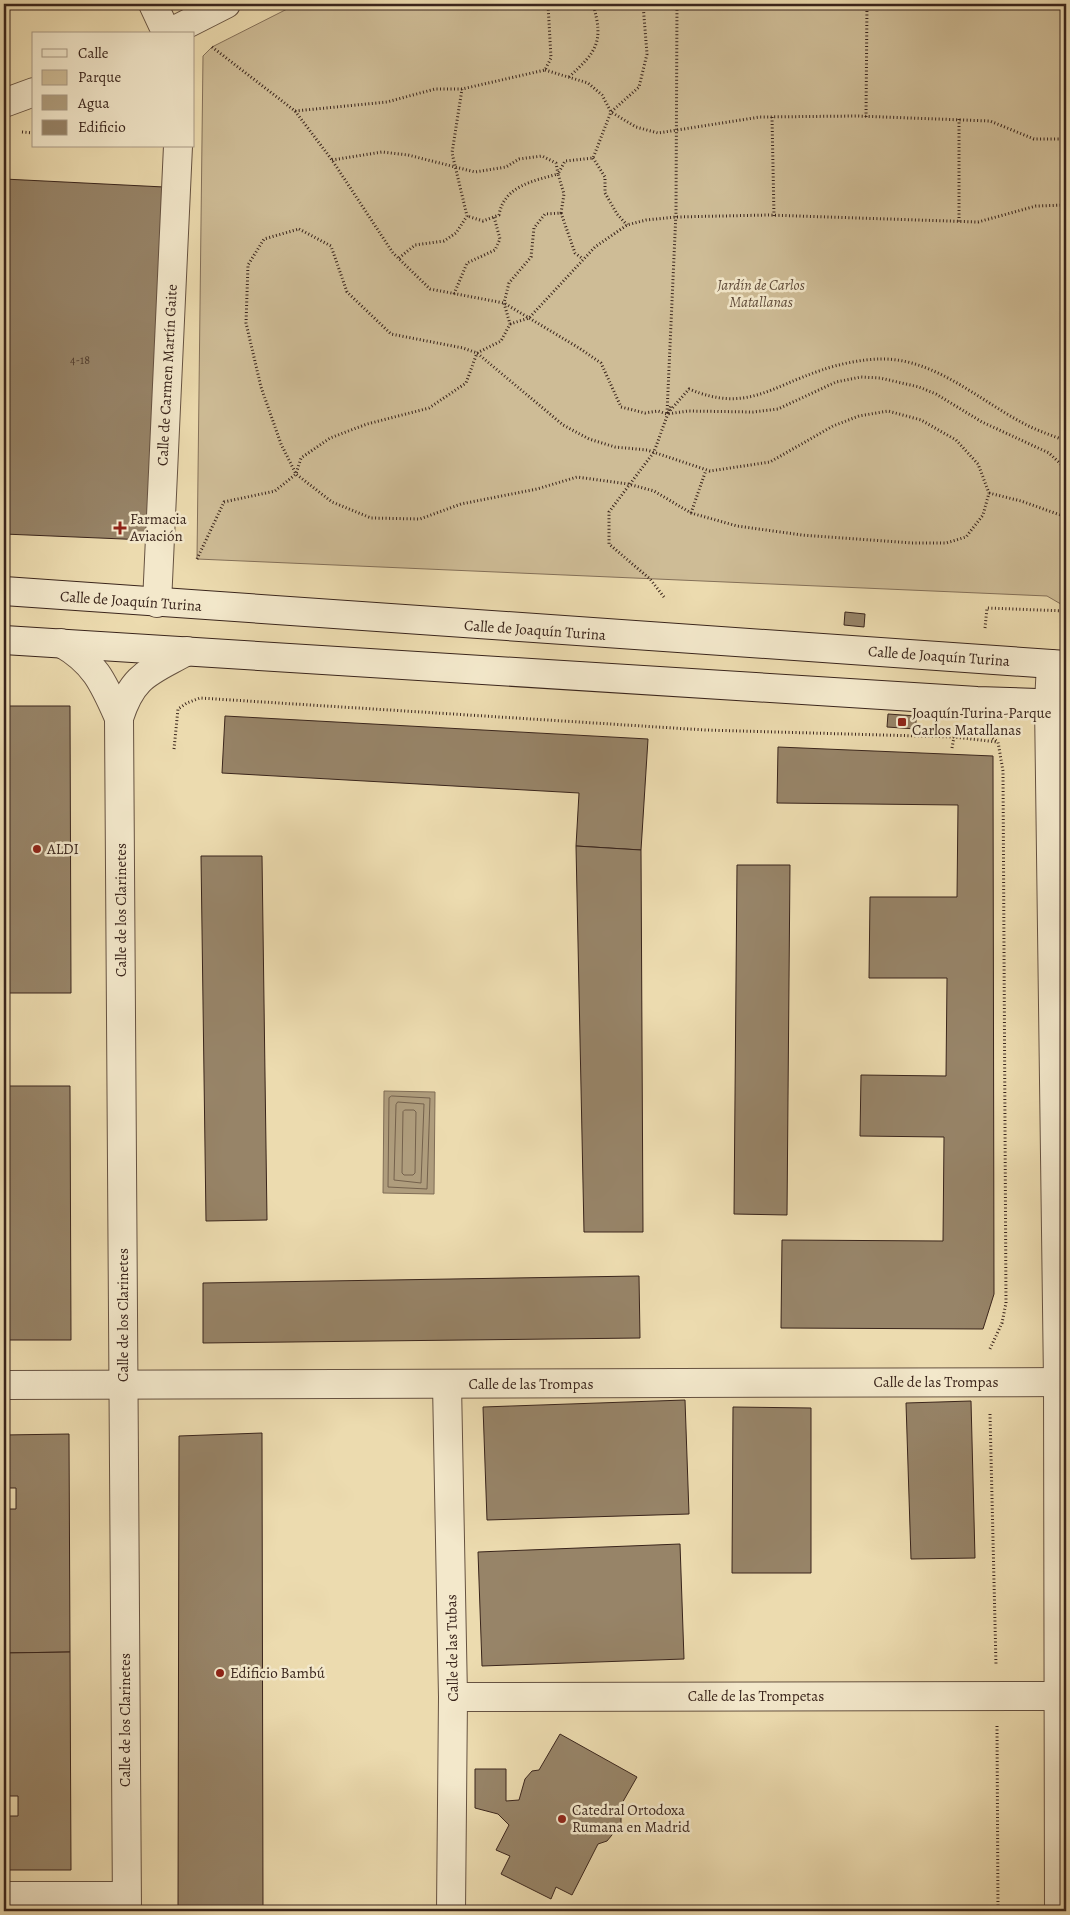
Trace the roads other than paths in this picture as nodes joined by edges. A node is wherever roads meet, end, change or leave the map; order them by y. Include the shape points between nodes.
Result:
1 (153, 4) edge
2 (226, 4) edge
3 (166, 32) edge
4 (171, 32) edge
5 (32, 93) edge
6 (4, 103) edge
7 (178, 148) edge
8 (4, 591) edge
9 (157, 603) junction
10 (4, 640) edge
11 (61, 643) junction
12 (187, 651) junction
13 (1059, 665) edge
14 (1057, 703) edge
15 (119, 718) junction
16 (1062, 1382) edge
17 (4, 1384) edge
18 (124, 1384) junction
19 (447, 1384) junction
20 (1058, 1696) junction
21 (453, 1697) junction
22 (4, 1896) edge
23 (127, 1904) edge
24 (451, 1911) edge
25 (1059, 1911) edge

1 - 3 street
2 - 4 street
5 - 6 street
7 - 9 street, Calle de Carmen Martín Gaite
8 - 9 street, Calle de Joaquín Turina
9 - 13 street, Calle de Joaquín Turina
10 - 11 street
11 - 12 street
11 - 15 street, Calle de los Clarinetes via 90,664 106,688
12 - 14 street via 977,701
12 - 15 street, Calle de los Clarinetes via 134,684
13 - 14 street
14 - 16 street
15 - 18 street, Calle de los Clarinetes
16 - 19 street, Calle de las Trompas
16 - 20 street
17 - 18 street, Calle de las Trompas
18 - 19 street, Calle de las Trompas
18 - 23 street, Calle de los Clarinetes
19 - 21 street, Calle de las Tubas
20 - 21 street, Calle de las Trompetas
20 - 25 street
21 - 24 street, Calle de las Tubas
22 - 23 street

